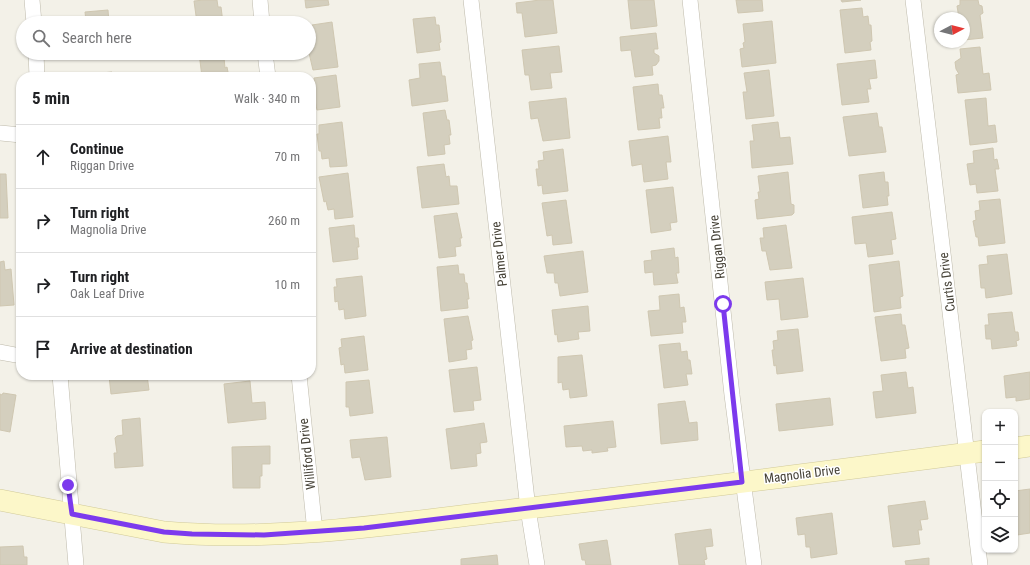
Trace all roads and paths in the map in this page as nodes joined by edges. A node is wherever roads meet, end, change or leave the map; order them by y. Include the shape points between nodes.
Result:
1 (32, 0) edge
2 (260, 0) edge
3 (471, 0) edge
4 (690, 0) edge
5 (913, 0) edge
6 (33, 16) edge
7 (261, 16) edge
8 (36, 60) edge
9 (266, 60) edge
10 (37, 72) edge
11 (267, 72) edge
12 (0, 133) edge
13 (16, 135) edge
14 (0, 352) edge
15 (16, 355) edge
16 (60, 380) edge
17 (300, 380) edge
18 (1030, 446) edge
19 (1018, 448) edge
20 (976, 453) edge
21 (742, 482) junction
22 (0, 500) edge
23 (528, 509) junction
24 (72, 514) junction
25 (315, 532) junction
26 (76, 565) edge
27 (537, 565) edge
28 (754, 565) edge
29 (980, 565) edge

1 - 6 street
2 - 7 street
3 - 23 street, Palmer Drive
4 - 21 street, Riggan Drive
5 - 20 street, Curtis Drive
8 - 10 street
9 - 11 street
12 - 13 street
14 - 15 street
16 - 24 street
17 - 25 street, Williford Drive
18 - 19 street
20 - 21 street, Magnolia Drive
20 - 29 street, Curtis Drive
21 - 23 street, Magnolia Drive
21 - 28 street, Riggan Drive
22 - 24 street, Magnolia Drive
23 - 25 street, Magnolia Drive
23 - 27 street, Palmer Drive
24 - 25 street, Magnolia Drive via 130,526 192,534 264,535
24 - 26 street

